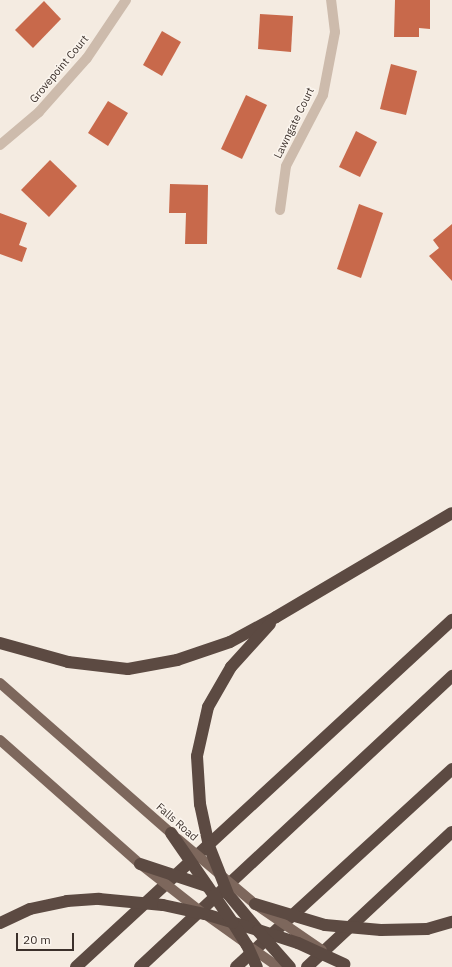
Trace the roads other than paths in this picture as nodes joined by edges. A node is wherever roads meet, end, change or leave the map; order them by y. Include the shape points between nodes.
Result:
1 (126, 0) edge
2 (332, 0) edge
3 (0, 145) edge
4 (280, 210) dead end
5 (452, 513) edge
6 (276, 617) junction
7 (452, 620) edge
8 (0, 642) edge
9 (452, 676) edge
10 (0, 683) edge
11 (0, 740) edge
12 (452, 769) edge
13 (452, 832) edge
14 (171, 833) junction
15 (140, 864) junction
16 (221, 875) junction
17 (206, 885) junction
18 (228, 894) junction
19 (255, 904) junction
20 (205, 914) junction
21 (0, 922) edge
22 (452, 922) edge
23 (233, 923) junction
24 (258, 930) junction
25 (248, 945) junction
26 (346, 966) edge
27 (76, 967) edge
28 (140, 967) edge
29 (236, 967) edge
30 (257, 967) edge
31 (278, 967) edge
32 (290, 967) edge
33 (306, 967) edge

1 - 3 street, Grovepoint Court via 87,58 39,112
2 - 4 street, Lawngate Court via 335,32 323,95 286,166
5 - 6 highway
6 - 8 highway via 230,642 177,660 128,669 68,662
6 - 16 highway, bridge via 231,667 208,707 197,756 200,804 209,846
7 - 27 highway
9 - 28 highway
10 - 14 main road, Falls Road
11 - 15 main road
12 - 29 highway
13 - 33 highway
14 - 16 main road, Falls Road, bridge
14 - 17 highway, bridge
15 - 17 highway, bridge
15 - 20 main road, bridge
16 - 18 highway, bridge
16 - 19 main road, Falls Road, bridge
17 - 18 highway, bridge
17 - 23 highway, bridge
18 - 19 highway, bridge
18 - 24 highway
19 - 22 highway, bridge via 325,925 381,930 426,929
19 - 26 main road, Falls Road, bridge
20 - 21 highway, bridge via 163,905 99,899 67,901 37,908
20 - 23 highway
20 - 25 main road
23 - 24 highway
23 - 25 highway
24 - 26 highway, bridge via 298,943
24 - 32 highway, bridge
25 - 30 highway, bridge
25 - 31 main road, bridge

